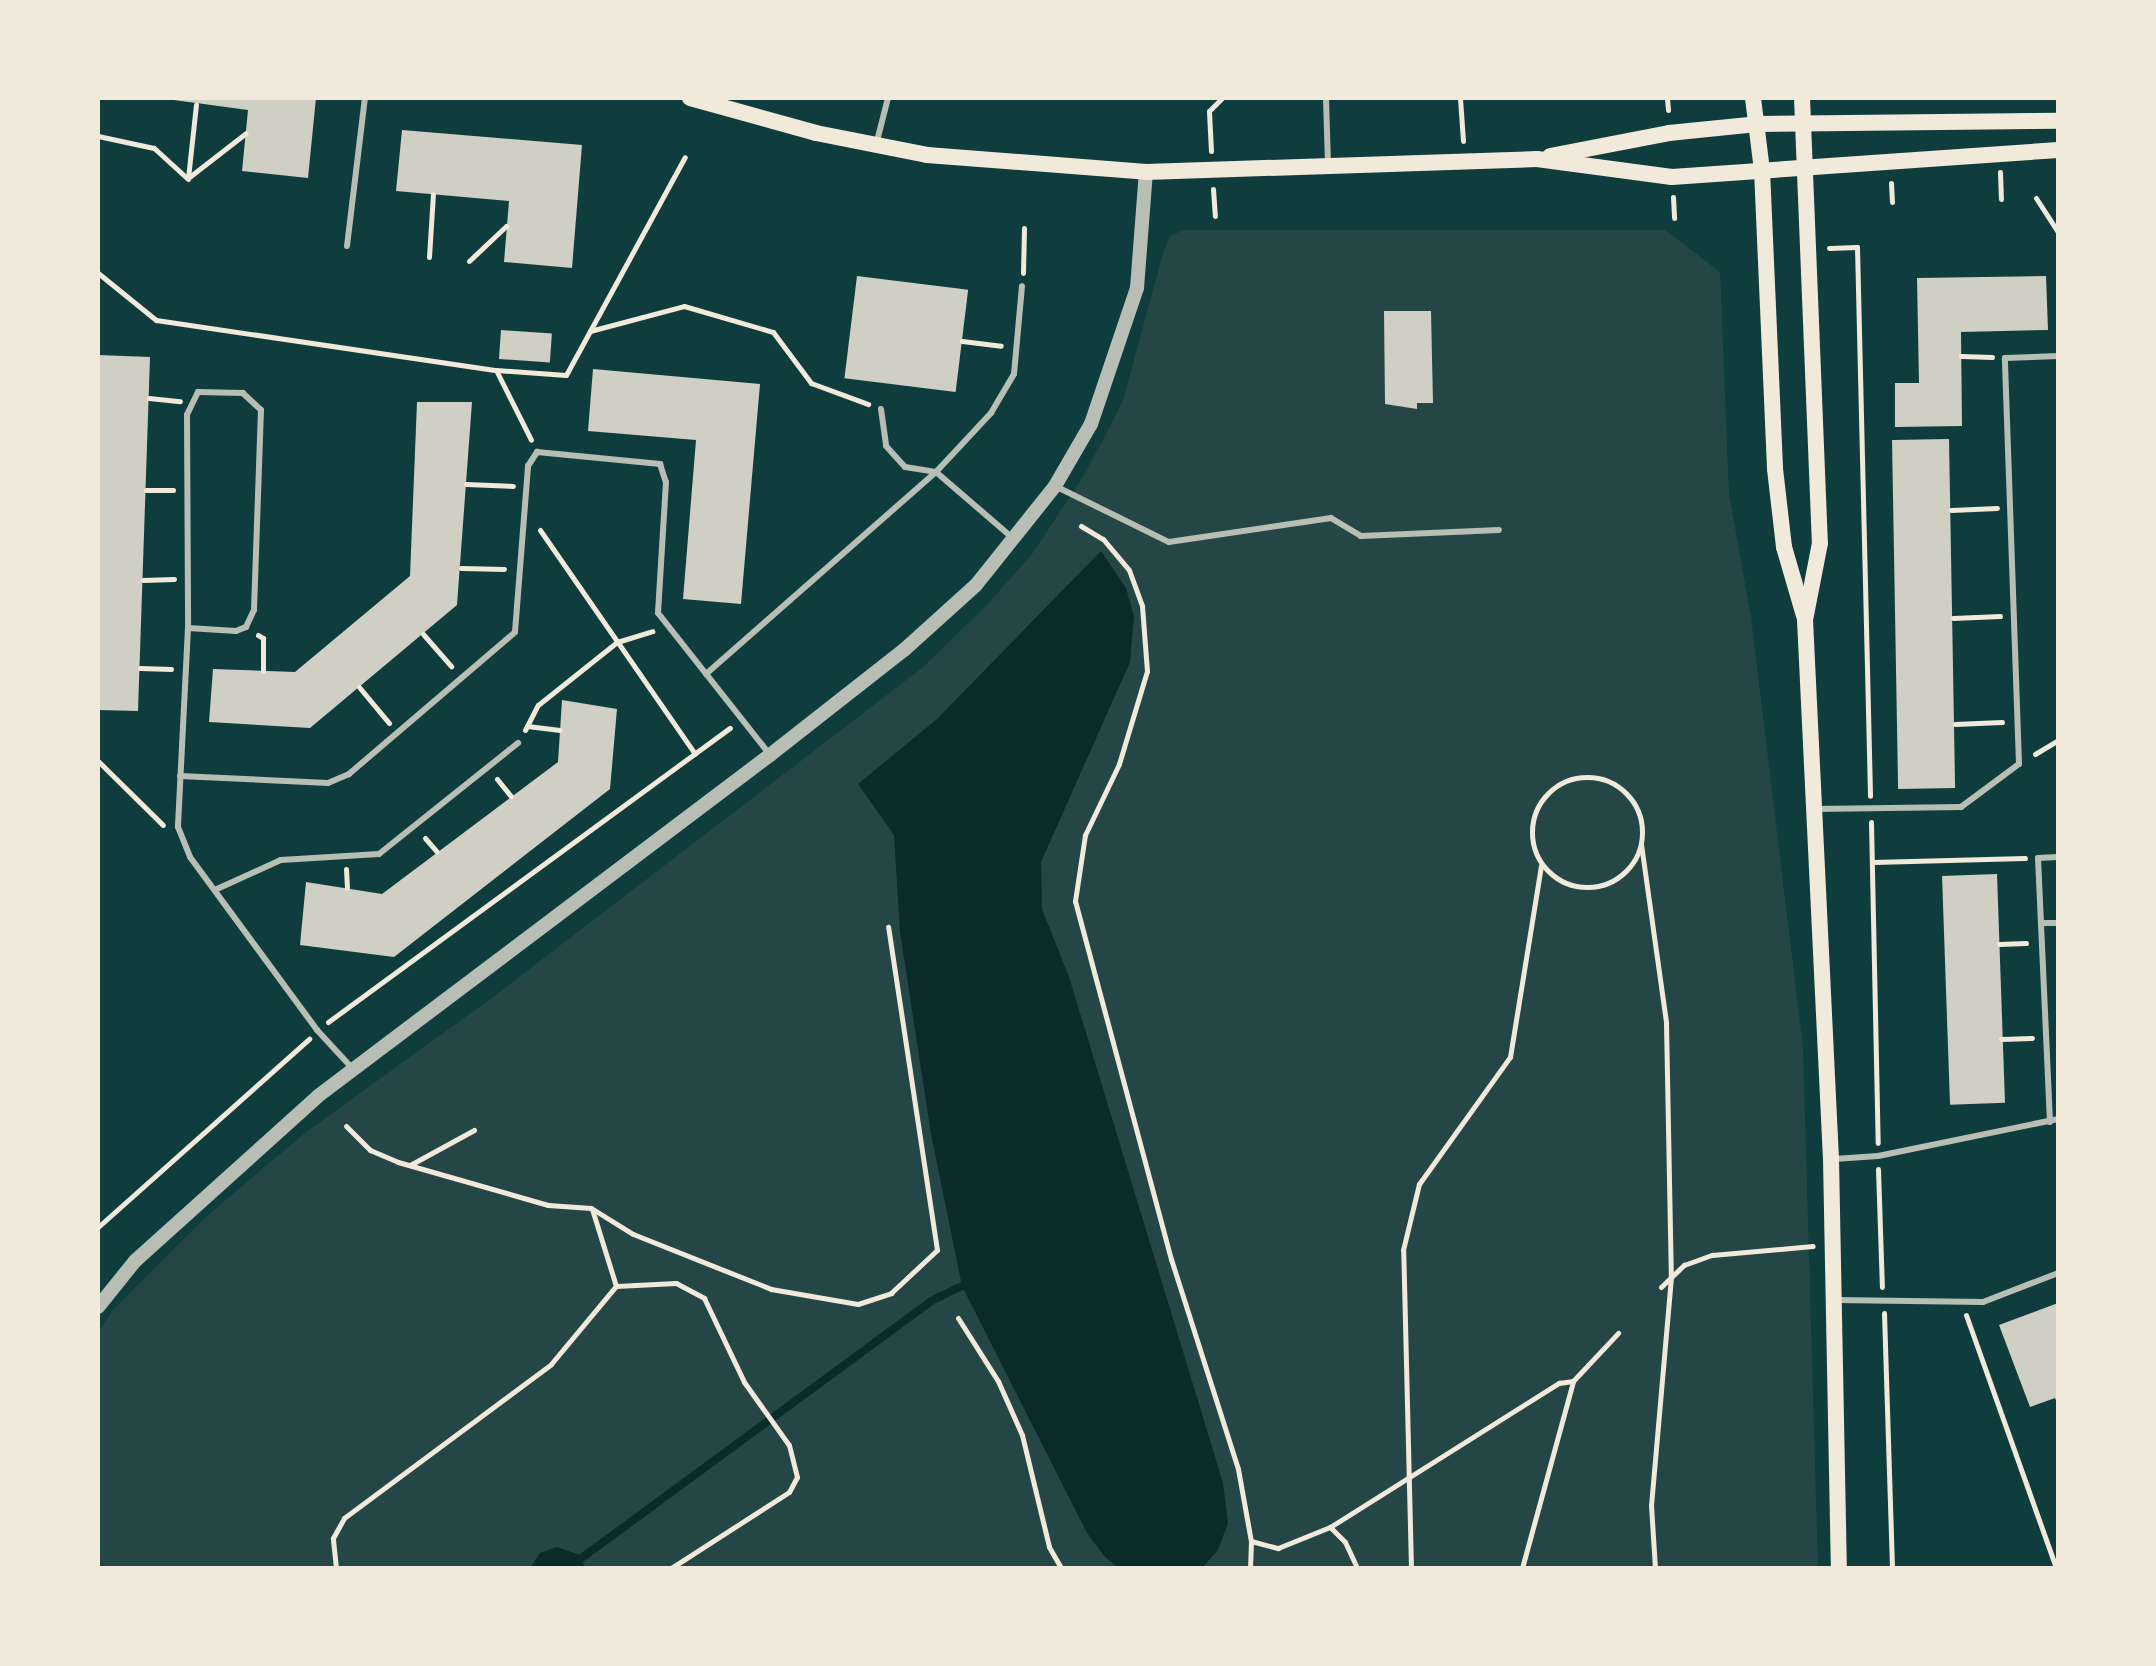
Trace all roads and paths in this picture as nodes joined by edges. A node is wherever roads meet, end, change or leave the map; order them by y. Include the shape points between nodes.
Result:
1 (365, 98) edge
2 (690, 98) edge
3 (888, 98) edge
4 (1222, 98) edge
5 (1326, 98) edge
6 (1460, 98) edge
7 (1667, 98) edge
8 (1753, 98) edge
9 (1802, 98) edge
10 (196, 104) dead end
11 (1668, 110) dead end
12 (1209, 111) dead end
13 (1804, 121) junction
14 (2058, 121) edge
15 (1757, 124) junction
16 (246, 133) dead end
17 (98, 136) edge
18 (876, 145) junction
19 (2058, 150) edge
20 (685, 157) dead end
21 (1537, 159) junction
22 (1464, 161) junction
23 (1328, 165) junction
24 (1807, 167) junction
25 (1762, 170) junction
26 (1146, 172) junction
27 (188, 179) junction
28 (1891, 182) dead end
29 (433, 194) dead end
30 (1673, 197) dead end
31 (2036, 198) dead end
32 (1892, 202) dead end
33 (1674, 218) dead end
34 (506, 226) dead end
35 (1024, 228) dead end
36 (2058, 232) edge
37 (347, 246) dead end
38 (1828, 248) dead end
39 (429, 257) dead end
40 (469, 261) dead end
41 (98, 273) edge
42 (1022, 286) joint
43 (590, 331) junction
44 (962, 341) dead end
45 (1016, 348) junction
46 (1961, 356) dead end
47 (2058, 356) edge
48 (2005, 358) junction
49 (496, 370) junction
50 (149, 398) dead end
51 (192, 402) junction
52 (881, 409) joint
53 (537, 452) junction
54 (936, 472) junction
55 (466, 484) dead end
56 (1055, 486) junction
57 (527, 487) junction
58 (146, 490) dead end
59 (187, 490) junction
60 (2011, 508) junction
61 (526, 509) junction
62 (1951, 510) dead end
63 (1081, 526) dead end
64 (1499, 530) dead end
65 (1015, 540) junction
66 (461, 568) dead end
67 (522, 570) junction
68 (188, 579) junction
69 (143, 580) dead end
70 (2014, 615) junction
71 (1953, 618) dead end
72 (1805, 620) junction
73 (668, 626) junction
74 (246, 627) junction
75 (188, 628) junction
76 (423, 634) dead end
77 (617, 642) junction
78 (140, 668) dead end
79 (186, 669) junction
80 (263, 671) dead end
81 (706, 674) junction
82 (462, 678) junction
83 (359, 687) dead end
84 (740, 721) junction
85 (2017, 721) junction
86 (1955, 724) dead end
87 (527, 726) junction
88 (560, 730) dead end
89 (397, 733) junction
90 (2058, 740) edge
91 (518, 743) joint
92 (695, 754) junction
93 (770, 755) junction
94 (98, 761) edge
95 (2019, 764) junction
96 (180, 776) junction
97 (1870, 808) junction
98 (1812, 809) junction
99 (181, 843) junction
100 (1641, 844) junction
101 (2058, 857) edge
102 (2038, 858) junction
103 (1873, 862) junction
104 (1541, 865) junction
105 (217, 889) junction
106 (2041, 923) junction
107 (2058, 923) edge
108 (888, 927) dead end
109 (2042, 943) junction
110 (1999, 944) dead end
111 (317, 1030) junction
112 (2046, 1037) junction
113 (2001, 1039) dead end
114 (353, 1069) junction
115 (2058, 1119) edge
116 (2050, 1122) junction
117 (346, 1126) dead end
118 (474, 1130) dead end
119 (1878, 1156) junction
120 (1831, 1159) junction
121 (409, 1165) junction
122 (591, 1208) junction
123 (98, 1227) edge
124 (1834, 1244) junction
125 (2058, 1273) edge
126 (1671, 1277) junction
127 (616, 1286) junction
128 (1661, 1287) dead end
129 (1835, 1300) junction
130 (1884, 1303) junction
131 (98, 1307) edge
132 (1896, 1307) dead end
133 (1965, 1311) dead end
134 (958, 1318) dead end
135 (1618, 1333) dead end
136 (1573, 1381) junction
137 (1409, 1478) junction
138 (1330, 1527) junction
139 (1251, 1541) junction
140 (336, 1568) edge
141 (671, 1568) edge
142 (1061, 1568) edge
143 (1250, 1568) edge
144 (1357, 1568) edge
145 (1411, 1568) edge
146 (1522, 1568) edge
147 (1655, 1568) edge
148 (1839, 1568) edge
149 (1892, 1568) edge
150 (2056, 1568) edge

1 - 37 lane
2 - 18 main road
3 - 18 lane
4 - 12 path
5 - 23 lane
6 - 22 path
7 - 11 path
8 - 15 main road
9 - 13 main road
10 - 27 path
13 - 14 main road
13 - 15 main road
13 - 24 main road
15 - 21 main road via 1669,133
15 - 25 main road
16 - 27 path
17 - 27 path via 154,148
18 - 26 main road via 1042,168
19 - 24 main road
20 - 43 path
21 - 22 main road
21 - 25 main road via 1672,177
22 - 23 main road
23 - 26 main road
24 - 25 main road
24 - 72 main road via 1820,543
25 - 72 main road via 1775,469 1784,547
26 - 56 street via 1144,248 1124,338 1091,424
28 - 32 path
29 - 39 path
30 - 33 path
31 - 36 path
34 - 40 path
35 - 42 path
38 - 97 path via 1857,247
41 - 49 path via 156,320
42 - 45 lane
43 - 49 path via 566,375
43 - 52 path via 684,306 773,332 811,383
44 - 45 path
45 - 54 lane via 1014,374 991,413
46 - 48 path
47 - 48 lane
48 - 60 lane
49 - 53 path
50 - 51 path
51 - 59 lane
51 - 74 lane via 198,392 243,393 261,410 254,610
52 - 54 lane via 886,446 905,467
53 - 57 lane via 528,466
53 - 73 lane via 660,464 666,482 658,613
54 - 65 lane
54 - 81 lane
55 - 57 path
56 - 64 lane via 1169,542 1331,518 1361,536
56 - 65 street
57 - 61 lane
58 - 59 path
59 - 68 lane
60 - 62 path
60 - 70 lane
61 - 67 lane
61 - 77 path
63 - 139 path via 1103,539 1129,570 1142,606 1147,671 1124,753 1085,835 1075,901 1171,1259 1238,1469
65 - 93 street via 904,650
66 - 67 path
67 - 82 lane via 515,632
68 - 69 path
68 - 75 lane
70 - 71 path
70 - 85 lane
72 - 98 main road
73 - 77 path
73 - 81 lane
74 - 75 lane
74 - 80 path via 263,638
75 - 79 lane
76 - 82 path
77 - 87 path via 538,705
77 - 92 path
78 - 79 path
79 - 96 lane
81 - 84 lane
82 - 89 lane
83 - 89 path
84 - 92 path
84 - 93 lane
85 - 86 path
85 - 95 lane
87 - 88 path
87 - 91 path
89 - 96 lane via 349,774 328,783
90 - 95 path
91 - 105 lane via 379,854 281,860
92 - 111 path
93 - 114 street
94 - 99 path
95 - 97 lane via 1961,807
96 - 99 lane
97 - 98 lane
97 - 103 path
98 - 120 main road
99 - 105 lane
100 - 104 path via 1623,875 1589,888 1554,878
100 - 104 path via 1642,825 1626,793 1594,777 1575,778 1558,785 1535,812 1531,830
100 - 126 path via 1666,1023
101 - 102 lane
102 - 103 path
102 - 106 lane
103 - 119 path
104 - 137 path via 1510,1057 1419,1184 1403,1250
105 - 111 lane
106 - 107 lane
106 - 109 lane
108 - 122 path via 937,1250 891,1293 858,1304 771,1289 633,1234
109 - 110 path
109 - 112 lane
111 - 114 lane
111 - 123 path via 291,1061 173,1157
112 - 113 path
112 - 116 lane
114 - 131 street via 164,1234
115 - 116 lane
116 - 119 lane
117 - 121 path via 370,1150
118 - 121 path
119 - 120 lane
119 - 130 path
120 - 124 main road
121 - 122 path via 548,1205
122 - 127 path
124 - 126 path via 1712,1255 1684,1265
124 - 129 main road
125 - 130 lane via 1983,1302
126 - 128 path
126 - 147 path via 1651,1505
127 - 140 path via 551,1364 344,1518 333,1538
127 - 141 path via 676,1283 704,1298 744,1382 781,1432 797,1477 789,1492
129 - 130 lane
129 - 148 main road
130 - 132 path
130 - 149 path
133 - 150 path
134 - 142 path via 998,1381 1022,1435 1049,1547
135 - 136 path
136 - 137 path via 1559,1383
136 - 146 path
137 - 138 path
137 - 145 path
138 - 139 path via 1278,1548
138 - 144 path via 1345,1542
139 - 143 path

